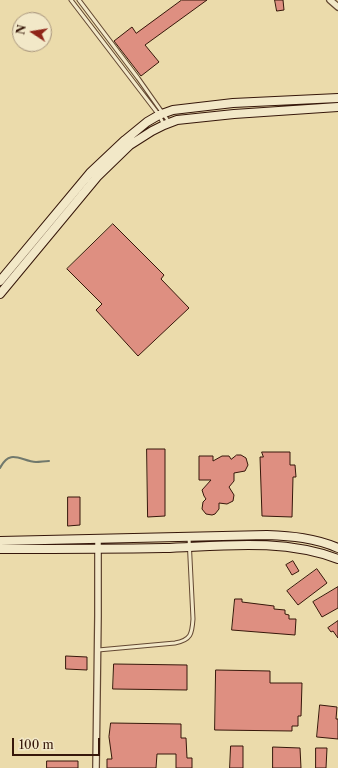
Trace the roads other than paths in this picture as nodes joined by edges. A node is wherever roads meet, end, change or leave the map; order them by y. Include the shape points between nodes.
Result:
1 (71, 0) edge
2 (79, 0) edge
3 (330, 0) edge
4 (338, 8) edge
5 (338, 98) edge
6 (338, 107) edge
7 (161, 114) junction
8 (166, 124) junction
9 (87, 183) junction
10 (2, 285) edge
11 (189, 538) junction
12 (98, 539) junction
13 (0, 541) edge
14 (189, 547) junction
15 (338, 548) edge
16 (0, 549) edge
17 (99, 550) junction
18 (338, 559) edge
19 (98, 650) junction
20 (96, 768) edge

1 - 7 lane
2 - 7 lane
3 - 4 street
5 - 7 street via 233,103 173,110
6 - 8 street via 234,114 177,120
7 - 8 lane
7 - 8 lane
7 - 9 street via 124,140
8 - 9 street via 130,145
9 - 10 street
11 - 12 street
11 - 14 lane
11 - 15 street via 292,536 313,539
12 - 13 street
12 - 17 street
14 - 17 street
14 - 18 street via 268,545 311,550
14 - 19 lane via 193,619 189,638 184,642
16 - 17 street
17 - 19 street
19 - 20 street

